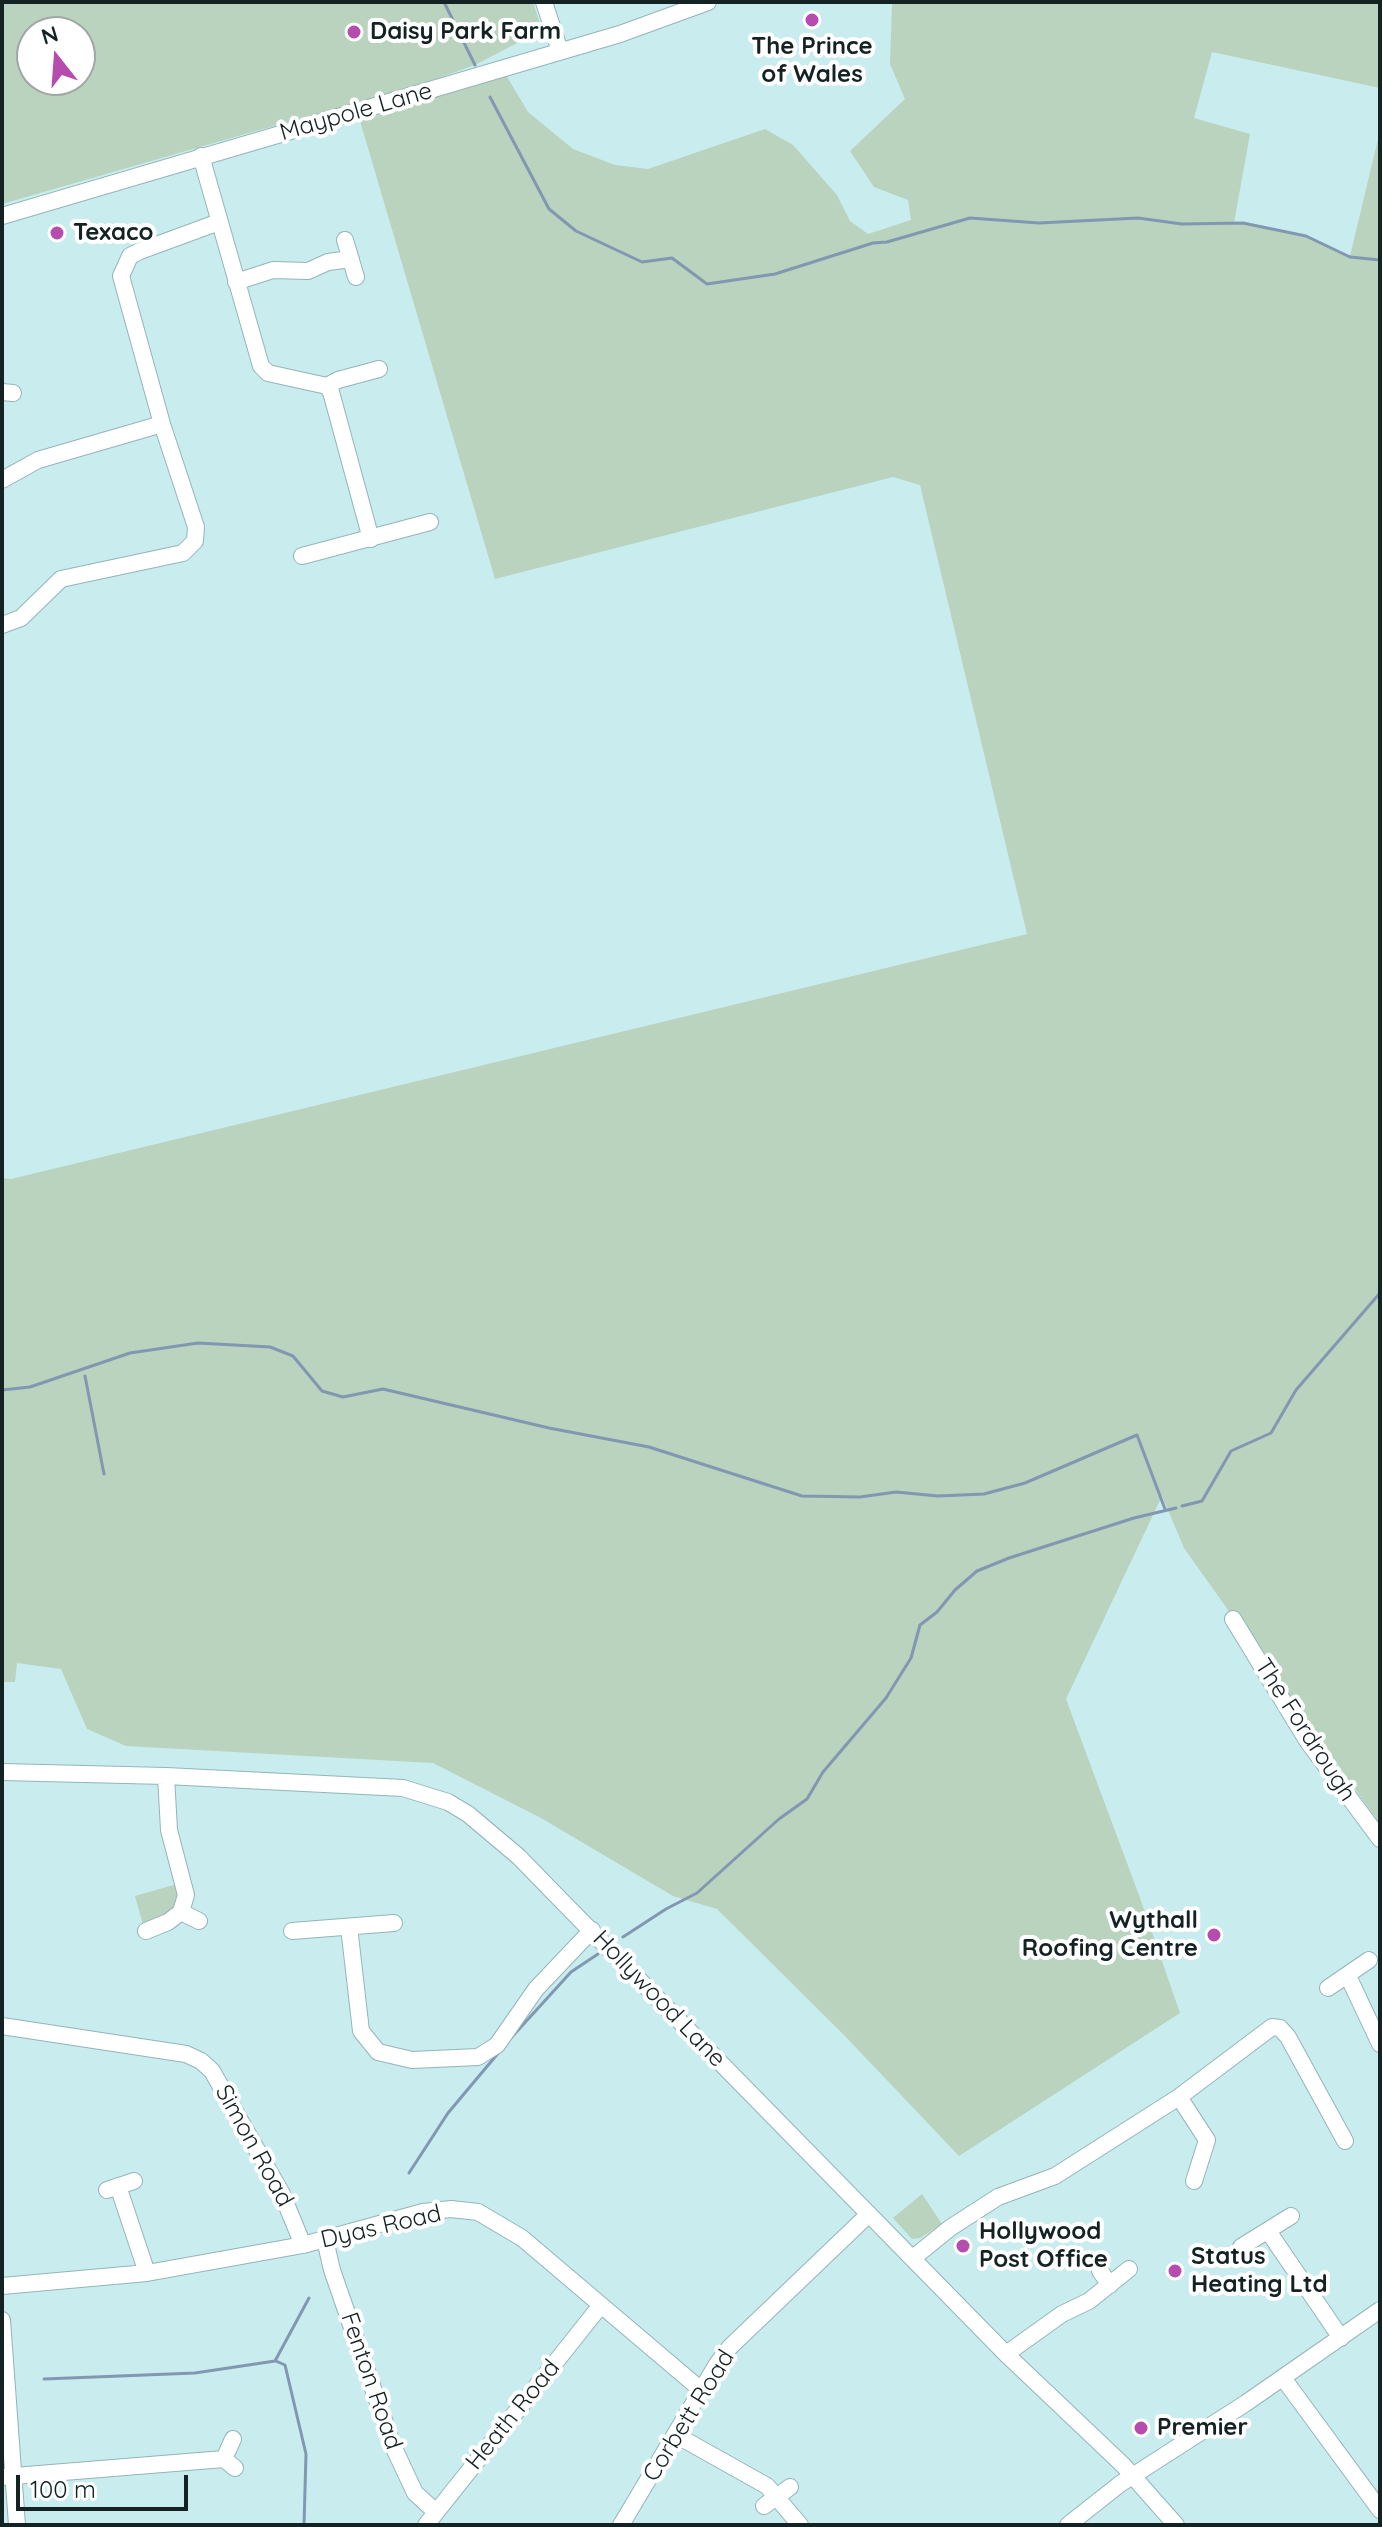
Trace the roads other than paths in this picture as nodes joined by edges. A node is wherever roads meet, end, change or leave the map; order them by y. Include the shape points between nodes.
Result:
1 (544, 2) edge
2 (708, 2) edge
3 (560, 51) junction
4 (201, 156) junction
5 (2, 216) edge
6 (219, 222) junction
7 (345, 240) dead end
8 (351, 259) junction
9 (356, 277) dead end
10 (236, 282) junction
11 (379, 369) dead end
12 (327, 386) junction
13 (162, 424) junction
14 (2, 480) edge
15 (430, 522) dead end
16 (371, 539) junction
17 (302, 556) dead end
18 (2, 625) edge
19 (1233, 1619) dead end
20 (2, 1772) edge
21 (166, 1776) junction
22 (1380, 1839) edge
23 (181, 1912) junction
24 (199, 1921) dead end
25 (394, 1923) dead end
26 (349, 1927) junction
27 (592, 1930) junction
28 (146, 1931) dead end
29 (292, 1931) dead end
30 (1369, 1960) dead end
31 (1348, 1976) junction
32 (1328, 1988) dead end
33 (2, 2026) edge
34 (1380, 2044) edge
35 (1179, 2097) junction
36 (1345, 2131) dead end
37 (1194, 2181) dead end
38 (120, 2186) dead end
39 (869, 2214) junction
40 (1291, 2216) dead end
41 (1268, 2231) junction
42 (325, 2240) junction
43 (303, 2245) junction
44 (1241, 2247) dead end
45 (913, 2258) junction
46 (1129, 2269) dead end
47 (147, 2273) junction
48 (2, 2286) edge
49 (601, 2305) junction
50 (1380, 2310) edge
51 (2, 2320) edge
52 (1341, 2338) junction
53 (1006, 2354) junction
54 (1283, 2378) junction
55 (700, 2389) junction
56 (676, 2435) junction
57 (233, 2439) dead end
58 (1132, 2476) junction
59 (8, 2477) edge
60 (1380, 2510) edge
61 (431, 2519) edge
62 (17, 2525) edge
63 (621, 2525) edge
64 (800, 2525) edge
65 (1069, 2525) edge
66 (1176, 2525) edge

1 - 3 street
2 - 3 street, Maypole Lane
3 - 4 street, Maypole Lane
4 - 5 street, Maypole Lane
4 - 6 street
6 - 10 street
6 - 13 street via 140,251 130,256 123,270 122,283
7 - 8 street
8 - 9 street
8 - 10 street via 308,271 273,270
10 - 12 street via 262,370
11 - 12 street
12 - 16 street
13 - 14 street via 38,460
13 - 18 street via 196,527 191,547 183,553 72,574 21,618
15 - 16 street
16 - 17 street
19 - 22 street, The Fordrough via 1308,1742
20 - 21 street, Hollywood Lane
21 - 23 street via 169,1830 186,1895
21 - 27 street, Hollywood Lane via 403,1788 430,1795 479,1823
23 - 24 street
23 - 28 street
25 - 26 street
26 - 27 street via 361,2031 378,2052 412,2060 478,2057 497,2045 536,1989
26 - 29 street
27 - 39 street, Hollywood Lane
30 - 31 street
31 - 32 street
31 - 34 street
33 - 43 street, Simon Road via 186,2054 201,2061 212,2071 282,2194
35 - 36 street via 1272,2027 1280,2028
35 - 37 street via 1207,2140
35 - 45 street via 1055,2176 998,2197
38 - 47 street
39 - 45 street, Hollywood Lane
39 - 55 street, Corbett Road via 730,2347
40 - 41 street
41 - 44 street
41 - 52 street
42 - 43 street, Dyas Road
42 - 49 street, Dyas Road via 423,2212 478,2212 522,2238
42 - 61 street, Fenton Road via 393,2446
43 - 47 street, Dyas Road
45 - 53 street, Hollywood Lane
46 - 53 street via 1105,2278
47 - 48 street, Dyas Road
49 - 55 street, Dyas Road
49 - 61 street, Heath Road
50 - 52 street
51 - 59 street
52 - 54 street
53 - 58 street, Hollywood Lane
54 - 58 street
54 - 60 street
55 - 56 street, Corbett Road
56 - 63 street, Corbett Road
56 - 64 street via 767,2486
57 - 59 street via 229,2464
58 - 65 street
58 - 66 street, Hollywood Lane
59 - 62 street

